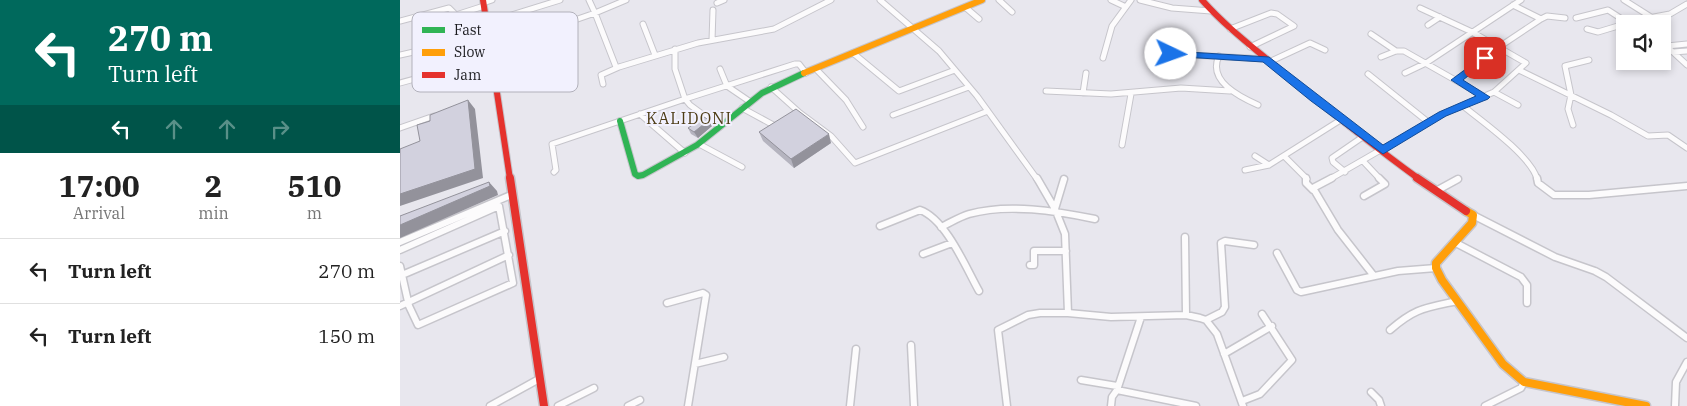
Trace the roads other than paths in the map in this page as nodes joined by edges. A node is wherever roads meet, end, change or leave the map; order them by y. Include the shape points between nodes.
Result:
1 (560, 0) edge
2 (589, 0) edge
3 (626, 0) edge
4 (724, 0) edge
5 (831, 0) edge
6 (880, 0) edge
7 (999, 0) edge
8 (1111, 0) edge
9 (1131, 0) edge
10 (1140, 0) edge
11 (1521, 0) edge
12 (1624, 0) edge
13 (978, 1) edge
14 (1206, 1) edge
15 (486, 2) edge
16 (717, 3) dead end
17 (1687, 4) edge
18 (1513, 5) junction
19 (965, 7) junction
20 (1126, 7) junction
21 (1420, 8) dead end
22 (713, 10) dead end
23 (1211, 11) junction
24 (434, 12) edge
25 (452, 12) edge
26 (461, 12) edge
27 (522, 12) edge
28 (1012, 12) dead end
29 (595, 13) junction
30 (1616, 15) edge
31 (1646, 15) edge
32 (1664, 15) edge
33 (1440, 17) junction
34 (1565, 18) dead end
35 (1576, 18) dead end
36 (578, 19) edge
37 (979, 19) dead end
38 (1541, 19) junction
39 (643, 24) dead end
40 (1428, 25) dead end
41 (1616, 27) edge
42 (913, 28) junction
43 (1230, 29) junction
44 (1587, 29) dead end
45 (1472, 32) junction
46 (1371, 34) dead end
47 (712, 40) junction
48 (1170, 40) dead end
49 (1687, 44) edge
50 (1250, 46) junction
51 (1499, 47) junction
52 (1671, 47) edge
53 (675, 49) junction
54 (1671, 49) edge
55 (1324, 50) dead end
56 (1396, 51) junction
57 (1671, 51) edge
58 (1687, 51) edge
59 (655, 54) junction
60 (853, 54) junction
61 (1171, 54) junction
62 (1154, 56) dead end
63 (1219, 56) junction
64 (1381, 57) dead end
65 (1103, 58) dead end
66 (1267, 60) junction
67 (1589, 60) dead end
68 (1426, 63) junction
69 (1687, 65) edge
70 (619, 67) junction
71 (720, 69) dead end
72 (816, 69) junction
73 (955, 70) junction
74 (1519, 70) junction
75 (806, 73) junction
76 (1086, 73) dead end
77 (1405, 73) dead end
78 (1368, 74) dead end
79 (1456, 80) junction
80 (603, 84) dead end
81 (727, 86) junction
82 (771, 87) junction
83 (969, 87) junction
84 (1046, 90) dead end
85 (496, 92) edge
86 (1230, 92) junction
87 (1494, 92) junction
88 (1083, 93) junction
89 (1130, 94) junction
90 (1571, 95) junction
91 (1485, 97) junction
92 (685, 99) junction
93 (749, 101) junction
94 (1258, 105) dead end
95 (1518, 105) dead end
96 (1464, 106) junction
97 (742, 108) junction
98 (988, 111) junction
99 (640, 114) junction
100 (893, 115) dead end
101 (434, 116) edge
102 (1342, 119) junction
103 (620, 121) junction
104 (1428, 122) junction
105 (1573, 125) dead end
106 (777, 127) edge
107 (863, 127) dead end
108 (400, 128) edge
109 (720, 128) junction
110 (1364, 136) junction
111 (699, 144) junction
112 (1122, 145) dead end
113 (1687, 148) edge
114 (1383, 150) junction
115 (685, 153) junction
116 (1255, 156) dead end
117 (1284, 156) junction
118 (1363, 161) junction
119 (1269, 165) junction
120 (742, 167) dead end
121 (1245, 170) dead end
122 (554, 172) dead end
123 (1344, 172) junction
124 (1064, 179) dead end
125 (1458, 179) dead end
126 (1687, 186) edge
127 (1313, 190) junction
128 (1436, 191) junction
129 (511, 195) junction
130 (1364, 196) dead end
131 (1055, 211) junction
132 (1474, 214) junction
133 (1095, 219) dead end
134 (880, 226) dead end
135 (941, 227) junction
136 (505, 231) junction
137 (1186, 237) dead end
138 (400, 242) edge
139 (1454, 242) junction
140 (952, 243) junction
141 (1254, 245) dead end
142 (400, 250) edge
143 (1066, 251) junction
144 (1277, 253) dead end
145 (923, 254) dead end
146 (509, 256) junction
147 (1030, 265) dead end
148 (400, 266) edge
149 (1436, 268) junction
150 (402, 276) junction
151 (1374, 276) junction
152 (979, 291) dead end
153 (1457, 301) junction
154 (408, 302) junction
155 (667, 303) dead end
156 (1526, 303) dead end
157 (400, 306) edge
158 (1068, 313) junction
159 (1262, 314) dead end
160 (1186, 315) junction
161 (1141, 317) junction
162 (1206, 320) junction
163 (1272, 326) junction
164 (1390, 330) dead end
165 (1687, 338) edge
166 (912, 345) dead end
167 (856, 349) dead end
168 (1224, 354) junction
169 (724, 357) dead end
170 (1687, 362) edge
171 (695, 364) junction
172 (539, 379) junction
173 (1081, 380) dead end
174 (1524, 382) junction
175 (594, 388) dead end
176 (1117, 388) junction
177 (1371, 392) dead end
178 (640, 400) dead end
179 (1242, 403) edge
180 (1177, 404) edge
181 (490, 406) edge
182 (544, 406) edge
183 (558, 406) edge
184 (628, 406) edge
185 (688, 406) edge
186 (850, 406) edge
187 (914, 406) edge
188 (1007, 406) edge
189 (1111, 406) edge
190 (1196, 406) edge
191 (1381, 406) edge
192 (1485, 406) edge
193 (1646, 406) edge
194 (1675, 406) edge

1 - 27 street
2 - 29 street
3 - 29 street
4 - 16 street
5 - 47 street via 774,29
6 - 42 street
7 - 28 street
8 - 20 street
9 - 20 street
10 - 23 street via 1172,8
11 - 18 street
12 - 31 street
13 - 19 street
14 - 23 street
15 - 26 street
17 - 32 street
18 - 38 street
18 - 45 street
19 - 37 street
19 - 42 street
20 - 65 street via 1112,26
21 - 33 street
22 - 47 street
23 - 43 street
24 - 25 street via 449,8
29 - 36 street
29 - 70 street via 616,67
30 - 35 street via 1608,10
33 - 40 street
33 - 45 street
34 - 38 street via 1548,16
38 - 51 street
39 - 59 street
41 - 44 street via 1598,32
42 - 60 street
42 - 73 street
43 - 50 street
43 - 50 street via 1271,14 1277,14 1294,26
45 - 51 street
45 - 68 street
46 - 56 street
47 - 53 street
48 - 61 street
49 - 52 street
50 - 66 street
51 - 74 street via 1526,62
51 - 79 street
53 - 59 street
53 - 92 street via 675,69
54 - 58 street
55 - 66 street via 1310,43
56 - 64 street
56 - 68 street via 1404,50
57 - 69 street
59 - 70 street
60 - 72 street
60 - 73 street via 899,91
61 - 62 street
61 - 63 street
63 - 66 street
63 - 86 street via 1216,62 1218,77
66 - 102 street
67 - 90 street via 1565,66
68 - 77 street
68 - 79 street
70 - 80 street via 601,75
71 - 81 street
72 - 75 street
72 - 107 street via 846,100
73 - 83 street
74 - 87 street
74 - 90 street
75 - 81 street via 796,63
75 - 82 street
76 - 88 street
78 - 104 street
79 - 91 street
81 - 92 street
81 - 93 street
82 - 93 street
82 - 98 street via 831,136 855,163
83 - 98 street
83 - 100 street
84 - 88 street
85 - 129 street
86 - 89 street via 1181,88
86 - 94 street
87 - 91 street
87 - 95 street
88 - 89 street
89 - 112 street
90 - 105 street via 1568,109
90 - 113 street via 1648,136 1668,135
91 - 96 street
92 - 99 street
92 - 109 street
93 - 97 street
96 - 104 street
96 - 126 street via 1535,170 1538,183 1554,196
97 - 106 street
97 - 109 street
98 - 131 street via 1032,170
99 - 103 street
99 - 115 street
101 - 108 street
102 - 110 street
102 - 117 street
103 - 115 street via 638,176
103 - 122 street via 552,144
104 - 114 street
109 - 111 street
110 - 114 street
110 - 123 street via 1332,158
111 - 115 street
111 - 120 street
114 - 118 street
114 - 128 street
116 - 119 street
117 - 119 street
117 - 127 street via 1307,179 1306,183
118 - 123 street
118 - 130 street via 1385,184
119 - 121 street
123 - 127 street
124 - 131 street
125 - 128 street
127 - 151 street via 1338,230
128 - 132 street
129 - 138 street
129 - 172 street
131 - 133 street
131 - 135 street via 990,210 969,214
131 - 143 street via 1066,234
132 - 139 street via 1472,224
132 - 165 street via 1555,257 1606,277
134 - 135 street via 924,210
135 - 140 street
136 - 142 street via 497,206
136 - 146 street
136 - 150 street
137 - 160 street
139 - 149 street via 1436,263
139 - 156 street via 1522,277 1527,285
140 - 145 street
140 - 152 street
141 - 162 street via 1225,241 1221,244 1225,307
143 - 147 street via 1034,251 1034,265
143 - 158 street
144 - 151 street via 1301,292
146 - 154 street
146 - 154 street via 513,282 509,286 418,325
148 - 150 street
149 - 151 street
149 - 153 street
150 - 154 street
153 - 164 street via 1417,310
153 - 174 street via 1503,364
154 - 157 street
155 - 171 street via 703,293 706,295
158 - 161 street
158 - 188 street via 1028,315 998,330
159 - 163 street
160 - 161 street
160 - 162 street
161 - 176 street
162 - 168 street via 1217,334
163 - 168 street
163 - 179 street via 1292,360 1260,394
166 - 187 street
167 - 186 street
168 - 179 street
169 - 171 street
170 - 194 street via 1676,382
171 - 185 street
172 - 181 street
172 - 182 street
173 - 176 street
174 - 192 street via 1521,388
174 - 193 street
175 - 183 street
176 - 180 street
176 - 189 street
177 - 191 street
178 - 184 street
180 - 190 street

